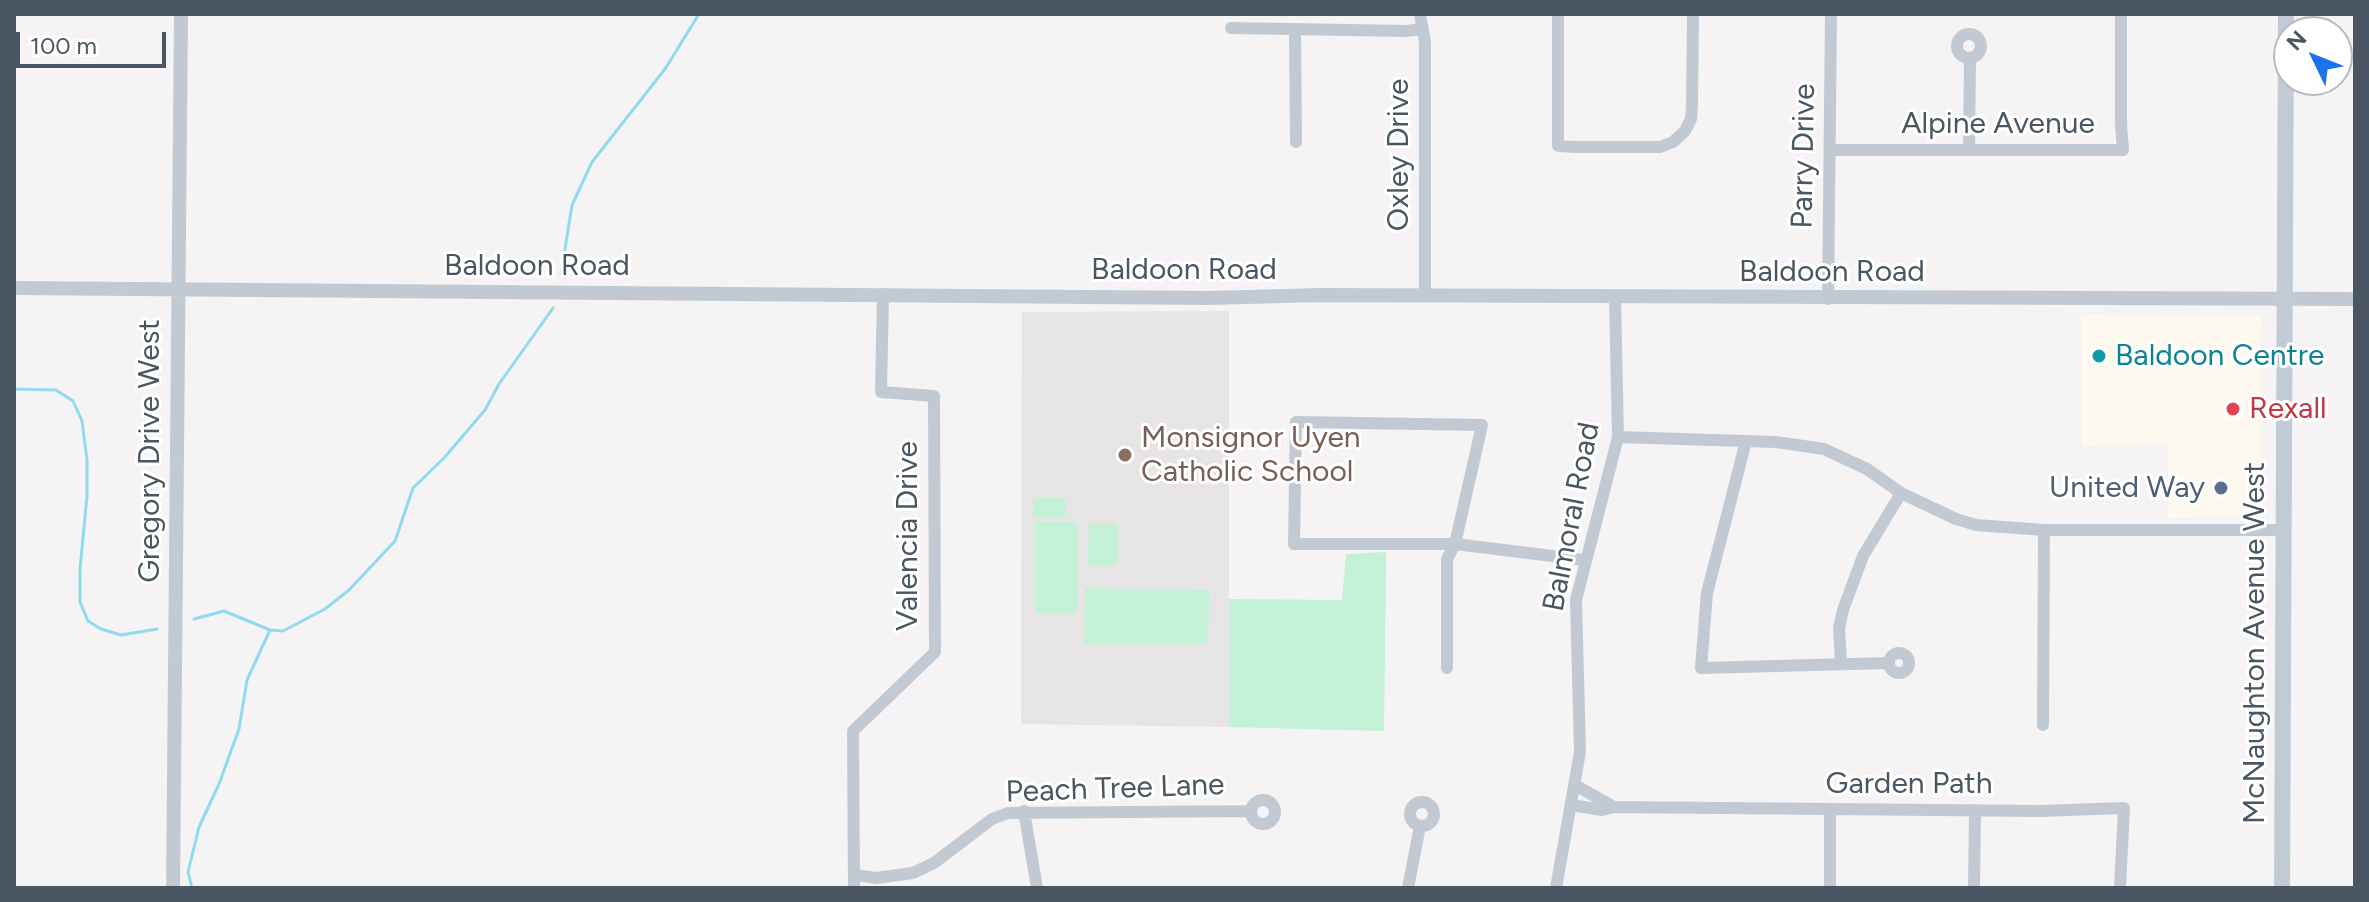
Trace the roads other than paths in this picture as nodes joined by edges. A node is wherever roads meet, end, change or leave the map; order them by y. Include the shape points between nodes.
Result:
1 (181, 14) edge
2 (1420, 14) edge
3 (1558, 14) edge
4 (1693, 14) edge
5 (1831, 14) edge
6 (2121, 14) edge
7 (2286, 14) edge
8 (1231, 28) dead end
9 (1422, 29) junction
10 (1295, 30) junction
11 (1970, 59) dead end
12 (1296, 142) dead end
13 (1969, 149) junction
14 (1832, 150) junction
15 (14, 288) edge
16 (177, 289) junction
17 (883, 294) junction
18 (1425, 296) junction
19 (1615, 298) junction
20 (1828, 299) junction
21 (2355, 299) edge
22 (2283, 300) junction
23 (1618, 437) junction
24 (1746, 441) junction
25 (1901, 493) junction
26 (2044, 530) junction
27 (2283, 530) junction
28 (1455, 544) junction
29 (1585, 560) junction
30 (1841, 663) junction
31 (1889, 663) dead end
32 (1447, 668) dead end
33 (2043, 725) dead end
34 (1575, 785) junction
35 (1572, 805) junction
36 (1614, 807) junction
37 (1830, 809) junction
38 (1975, 810) junction
39 (1024, 811) junction
40 (1251, 811) dead end
41 (1420, 826) dead end
42 (855, 881) edge
43 (173, 888) edge
44 (1037, 888) edge
45 (1408, 888) edge
46 (1556, 888) edge
47 (1830, 888) edge
48 (1974, 888) edge
49 (2120, 888) edge
50 (2282, 888) edge

1 - 16 street, Gregory Drive West
2 - 9 street, Oxley Drive
3 - 4 street via 1558,146 1660,147 1673,142 1691,119
5 - 14 street, Parry Drive
6 - 13 street, Alpine Avenue via 2123,150
7 - 22 main road, McNaughton Avenue West
8 - 10 street
9 - 10 street
9 - 18 street, Oxley Drive
10 - 12 street
11 - 13 street
13 - 14 street, Alpine Avenue
14 - 20 street, Parry Drive
15 - 16 street, Baldoon Road
16 - 17 street, Baldoon Road
16 - 43 street, Gregory Drive West
17 - 18 street, Baldoon Road
17 - 42 street, Valencia Drive via 881,392 934,396 935,652 853,731
18 - 19 street, Baldoon Road
19 - 20 street, Baldoon Road
19 - 23 street, Balmoral Road
20 - 22 street, Baldoon Road
21 - 22 street, Baldoon Road
22 - 27 main road, McNaughton Avenue West
23 - 24 street
23 - 29 street, Balmoral Road
24 - 25 street via 1824,449
24 - 30 street via 1707,593 1701,668
25 - 26 street via 1976,525
25 - 30 street via 1863,556 1843,610
26 - 27 street
26 - 33 street
27 - 50 main road, McNaughton Avenue West
28 - 28 street via 1482,425 1296,422 1294,544
28 - 29 street
28 - 32 street via 1447,559
29 - 34 street, Balmoral Road via 1576,600 1580,752
30 - 31 street
34 - 35 street, Balmoral Road
34 - 36 street, Garden Path
35 - 36 street, Garden Path
35 - 46 street, Balmoral Road
36 - 37 street, Garden Path
37 - 38 street, Garden Path
37 - 47 street
38 - 48 street
38 - 49 street, Garden Path via 2124,808
39 - 40 street, Peach Tree Lane
39 - 42 street, Peach Tree Lane via 992,819 913,873
39 - 44 street
41 - 45 street

